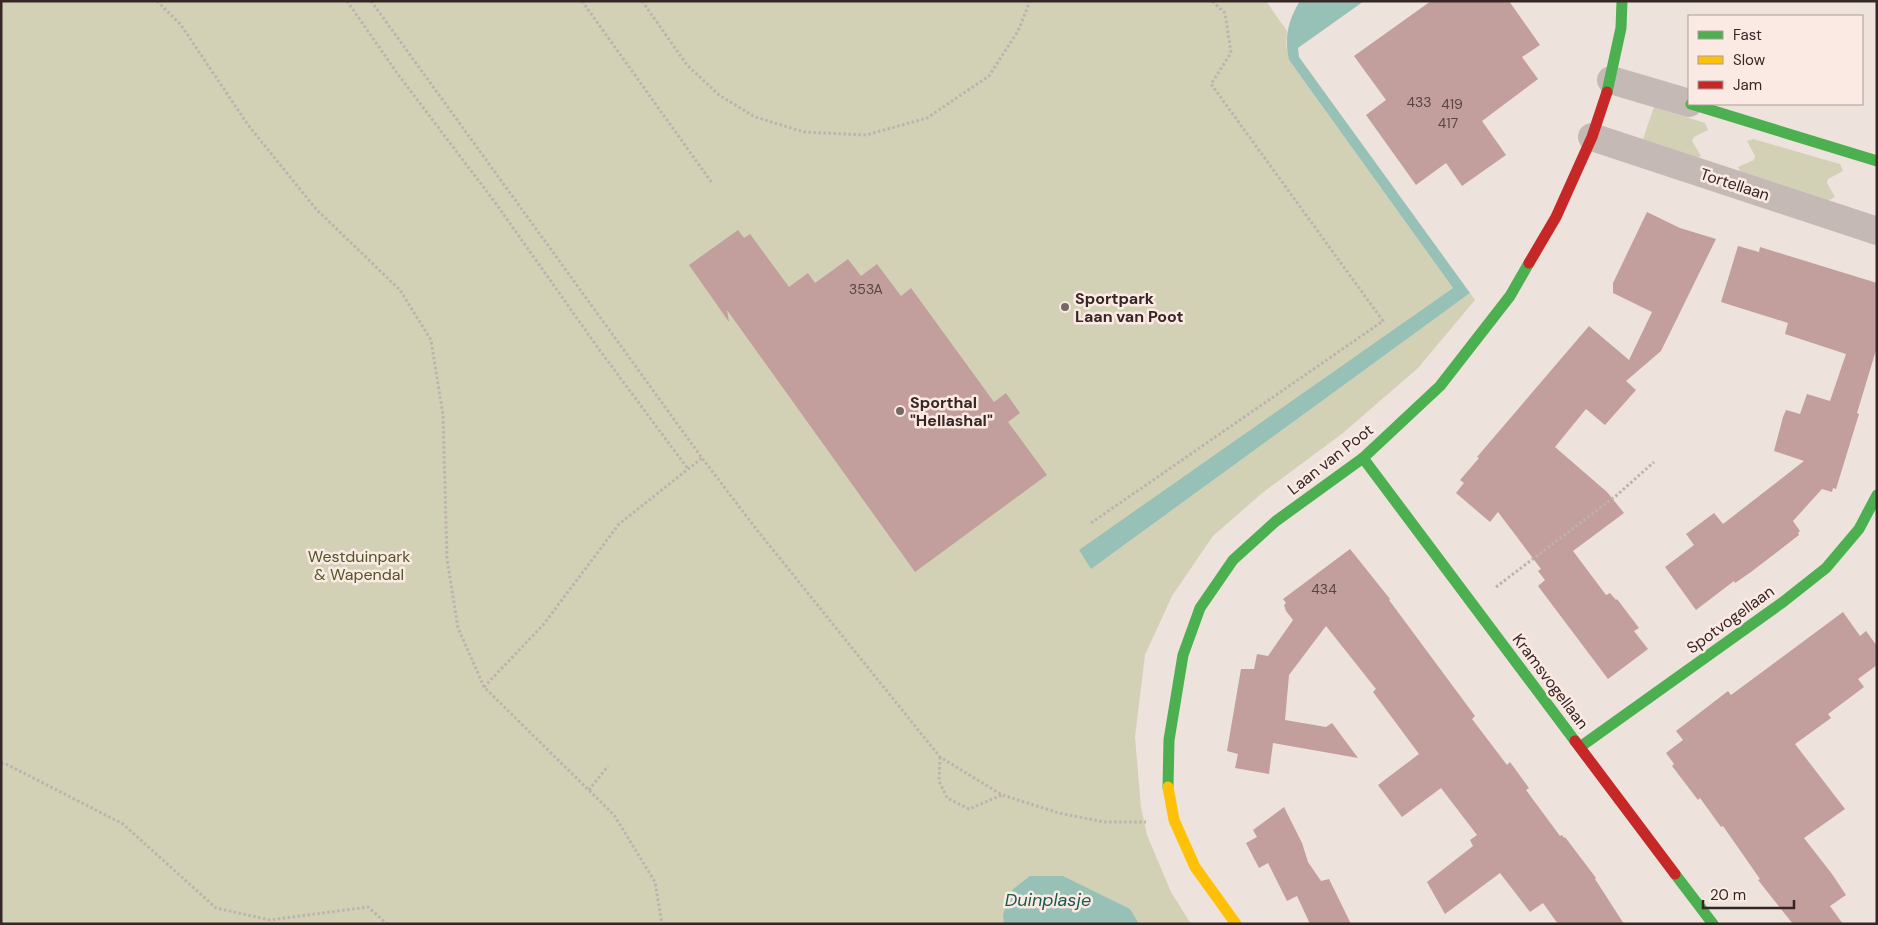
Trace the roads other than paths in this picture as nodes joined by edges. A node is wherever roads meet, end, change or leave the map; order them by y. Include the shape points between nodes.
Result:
1 (1622, 1) edge
2 (1611, 80) junction
3 (1688, 103) edge
4 (1693, 105) edge
5 (1592, 137) junction
6 (1877, 161) edge
7 (1877, 231) edge
8 (1364, 458) junction
9 (1877, 495) edge
10 (1580, 747) junction
11 (1236, 924) edge
12 (1714, 924) edge

1 - 2 street, Laan van Poot via 1621,28
2 - 3 street
2 - 5 street, Laan van Poot
4 - 6 street
5 - 7 street, Tortellaan
5 - 8 street, Laan van Poot via 1556,217 1510,296 1440,386
8 - 10 street, Kramsvogellaan
8 - 11 street, Laan van Poot via 1276,521 1233,560 1200,608 1183,655 1169,740 1168,786 1174,820 1196,867
9 - 10 street, Spotvogellaan via 1859,529 1826,568
10 - 12 street, Kramsvogellaan

